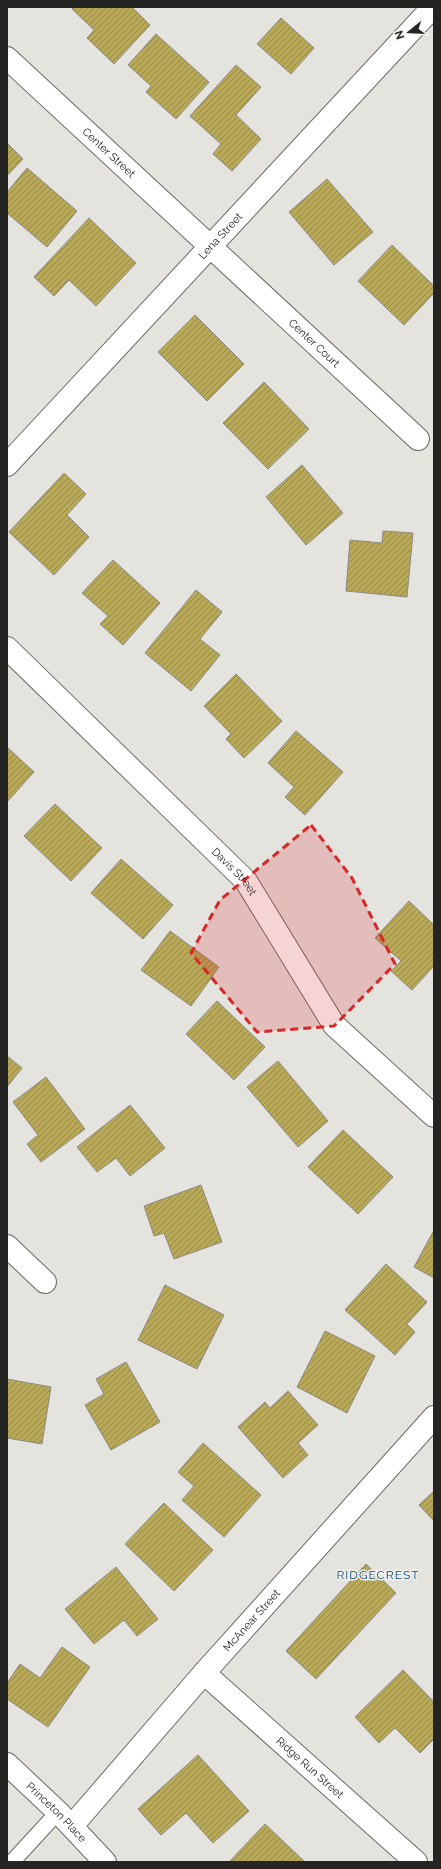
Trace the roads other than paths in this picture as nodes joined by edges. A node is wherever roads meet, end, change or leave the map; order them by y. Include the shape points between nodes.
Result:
1 (433, 7) edge
2 (7, 58) edge
3 (211, 246) junction
4 (418, 439) dead end
5 (7, 465) edge
6 (7, 648) edge
7 (434, 1116) edge
8 (7, 1246) edge
9 (45, 1282) dead end
10 (434, 1416) edge
11 (204, 1673) junction
12 (7, 1764) edge
13 (65, 1819) junction
14 (12, 1862) edge
15 (105, 1862) edge
16 (416, 1862) edge

1 - 3 street, Lena Street
2 - 3 street, Center Street
3 - 4 street, Center Court
3 - 5 street, Lena Street
6 - 7 street, Davis Street via 246,881 334,1025
8 - 9 street
10 - 11 street, McAnear Street
11 - 13 street, McAnear Street
11 - 16 street, Ridge Run Street
12 - 13 street, Princeton Place
13 - 14 lane
13 - 15 street, Princeton Place

